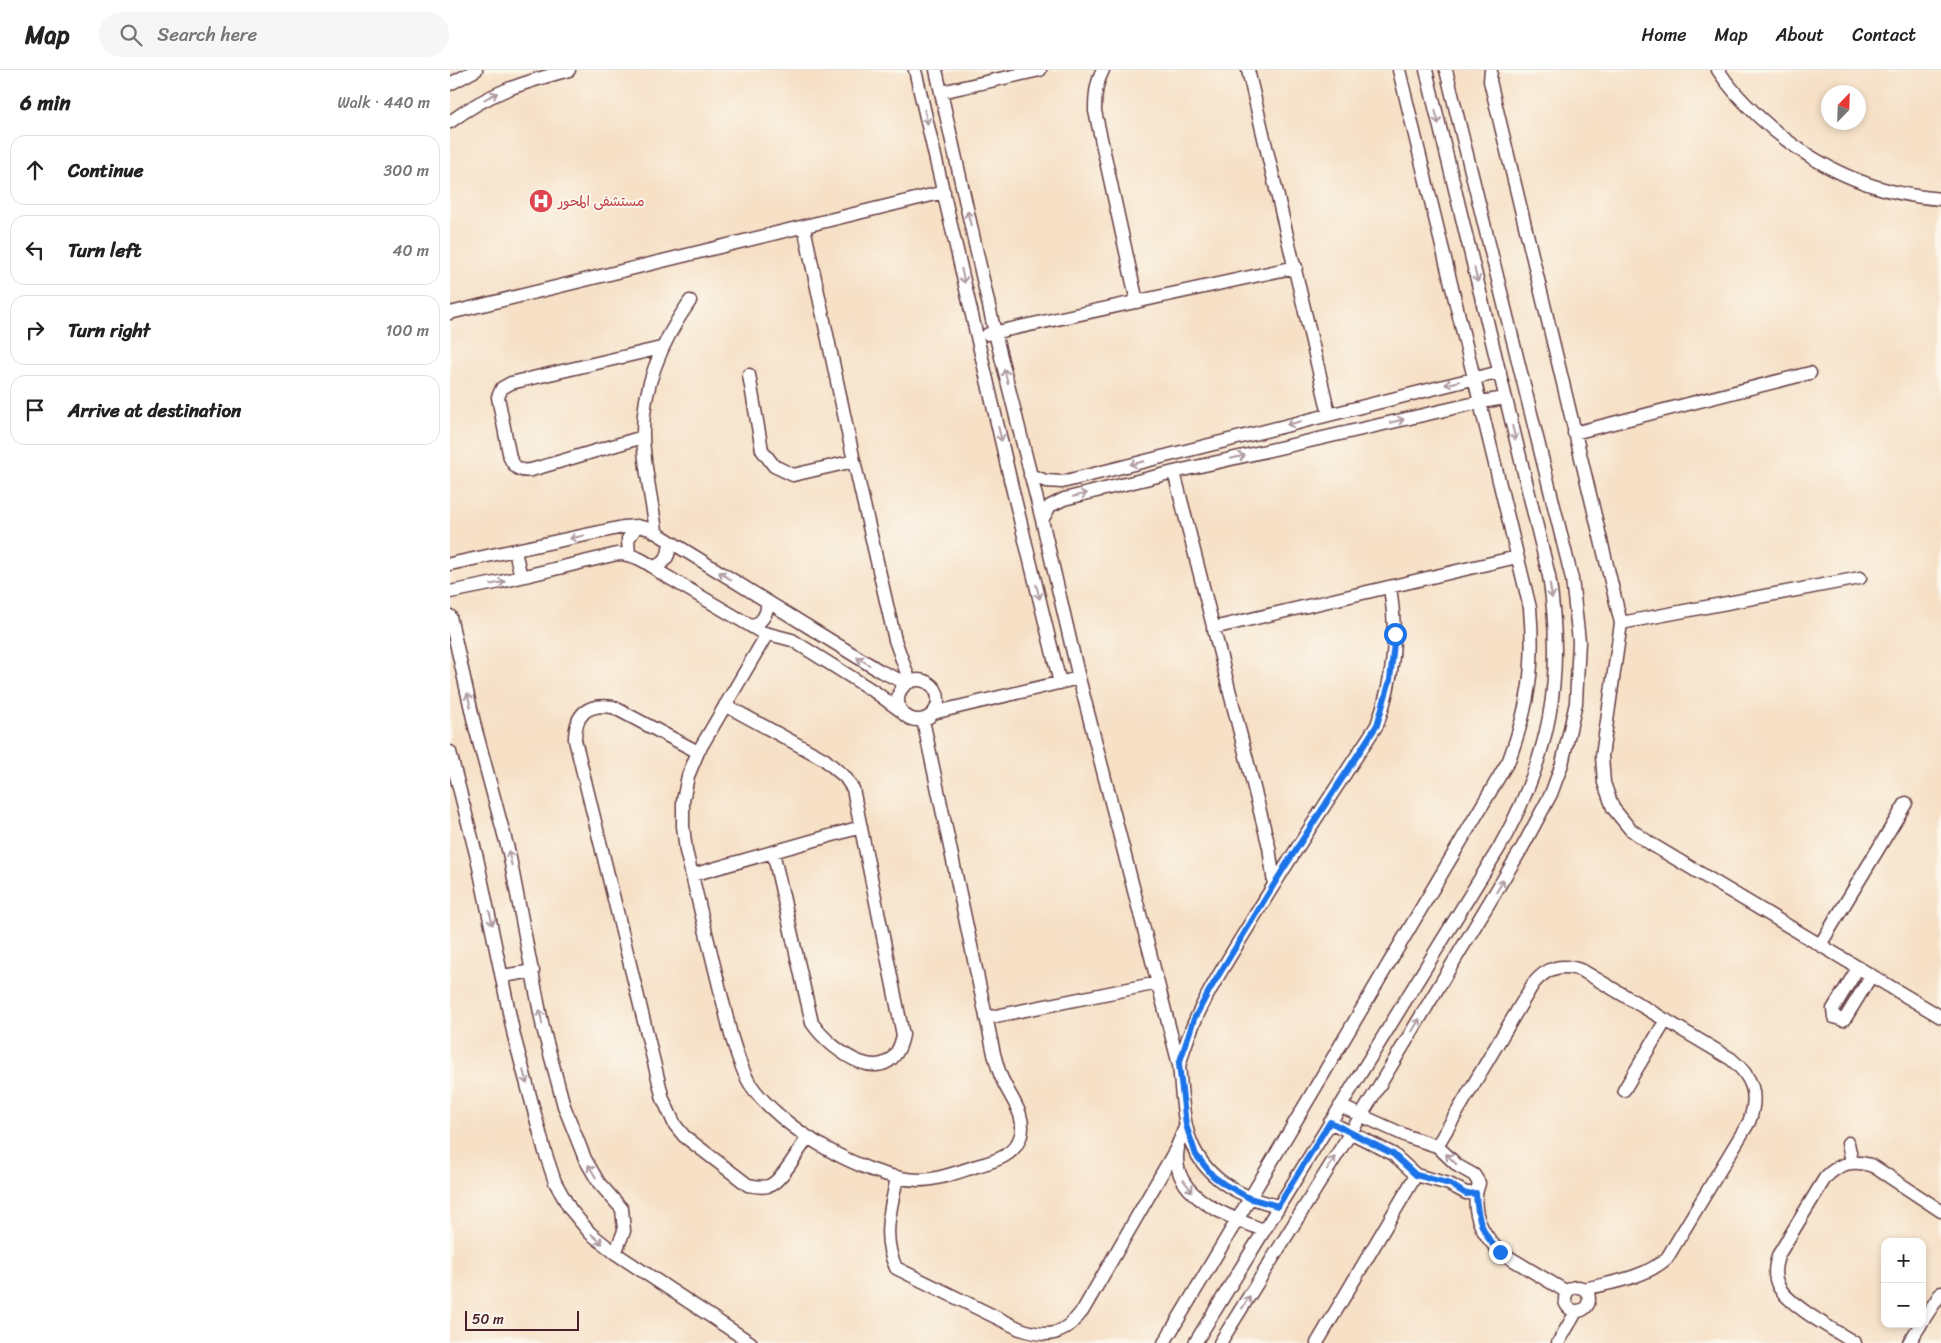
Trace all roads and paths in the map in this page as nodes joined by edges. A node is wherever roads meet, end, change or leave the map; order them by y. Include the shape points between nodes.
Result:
1 (476, 70) edge
2 (569, 70) edge
3 (915, 70) edge
4 (936, 70) edge
5 (1040, 70) edge
6 (1104, 70) edge
7 (1248, 70) edge
8 (1399, 70) edge
9 (1426, 70) edge
10 (1446, 70) edge
11 (1491, 70) edge
12 (1718, 70) edge
13 (450, 84) edge
14 (941, 92) junction
15 (450, 122) edge
16 (944, 192) junction
17 (1941, 199) edge
18 (804, 227) junction
19 (1296, 267) junction
20 (690, 300) dead end
21 (1137, 302) junction
22 (450, 313) edge
23 (995, 333) junction
24 (977, 336) junction
25 (661, 348) junction
26 (999, 351) junction
27 (982, 355) junction
28 (1500, 372) junction
29 (1810, 374) dead end
30 (749, 375) dead end
31 (1474, 378) junction
32 (1506, 398) junction
33 (1480, 402) junction
34 (1329, 414) junction
35 (1574, 433) junction
36 (643, 437) junction
37 (854, 461) junction
38 (1174, 472) junction
39 (1031, 477) junction
40 (1011, 483) junction
41 (1042, 520) junction
42 (637, 526) junction
43 (656, 531) junction
44 (669, 541) junction
45 (515, 551) junction
46 (629, 555) junction
47 (1517, 557) junction
48 (450, 564) edge
49 (654, 567) junction
50 (521, 577) junction
51 (1860, 578) dead end
52 (1390, 588) junction
53 (450, 592) edge
54 (767, 602) junction
55 (450, 616) edge
56 (798, 621) junction
57 (1622, 624) junction
58 (752, 627) junction
59 (1213, 628) junction
60 (767, 634) junction
61 (792, 640) junction
62 (1079, 678) junction
63 (908, 682) junction
64 (1060, 683) junction
65 (726, 705) junction
66 (901, 711) junction
67 (928, 716) junction
68 (450, 752) edge
69 (698, 752) junction
70 (1906, 803) dead end
71 (861, 827) junction
72 (773, 852) junction
73 (692, 875) junction
74 (1274, 884) junction
75 (1820, 945) junction
76 (1858, 968) junction
77 (533, 971) junction
78 (503, 976) junction
79 (1871, 976) junction
80 (1158, 983) junction
81 (1941, 1017) edge
82 (986, 1018) junction
83 (1666, 1020) junction
84 (1179, 1064) junction
85 (1624, 1090) dead end
86 (1340, 1106) junction
87 (1361, 1116) junction
88 (1330, 1122) junction
89 (1186, 1125) junction
90 (1351, 1132) junction
91 (808, 1137) junction
92 (1180, 1141) junction
93 (1848, 1143) dead end
94 (1437, 1146) junction
95 (1852, 1162) junction
96 (1416, 1175) junction
97 (897, 1177) junction
98 (1476, 1193) junction
99 (1249, 1198) junction
100 (1278, 1206) junction
101 (1941, 1211) edge
102 (1238, 1220) junction
103 (1263, 1230) junction
104 (615, 1253) junction
105 (1585, 1289) junction
106 (1567, 1292) junction
107 (1941, 1293) edge
108 (1576, 1312) junction
109 (1926, 1317) edge
110 (1919, 1328) edge
111 (751, 1343) edge
112 (1164, 1343) edge
113 (1195, 1343) edge
114 (1220, 1343) edge
115 (1317, 1343) edge
116 (1558, 1343) edge
117 (1855, 1343) edge
118 (1909, 1343) edge

1 - 13 street
15 -> 2 street via 497,92
3 -> 16 street
4 - 14 street
5 - 14 street
6 - 21 street via 1097,85 1095,111
7 - 19 street
8 - 31 street
9 -> 28 street
87 -> 10 street via 1551,794 1562,764 1578,680 1579,641 1572,579
11 - 35 street via 1490,81
12 - 17 street via 1745,104 1808,157 1846,176 1886,190
23 -> 14 street
16 - 18 street
16 -> 24 street
18 - 22 street
18 - 37 street
19 - 21 street
19 - 34 street
20 - 25 street
21 - 23 street
23 - 24 street
23 - 26 street
24 - 27 street
25 - 36 street via 646,401
25 - 36 street via 511,383 502,388 498,397 510,458 518,470 531,470
26 - 27 street
39 -> 26 street
27 -> 40 street
28 - 31 street
28 - 32 street
29 - 35 street
30 - 37 street via 762,450 774,466 793,474
31 - 33 street
31 -> 34 street
32 - 33 street
32 -> 86 street via 1553,604 1556,642 1554,689 1544,744 1525,798 1499,848
38 -> 33 street
33 - 47 street
34 -> 39 street via 1062,482
35 - 57 street
36 - 43 street
37 - 63 street via 895,640
41 -> 38 street via 1045,512 1057,502
38 - 59 street
39 - 40 street via 1023,487
39 - 41 street
40 -> 64 street
41 - 62 street
42 - 43 street
42 -> 45 street
42 - 46 street via 628,539
43 - 44 street
44 - 49 street via 667,557
54 -> 44 street
45 - 48 street
45 - 50 street
46 - 49 street
46 - 50 street via 616,554
47 - 52 street
47 - 99 street via 1530,608 1532,670 1528,701 1509,760
49 - 58 street
53 -> 50 street
51 - 57 street
52 - 59 street
52 - 74 street via 1394,611 1394,657 1377,725
54 - 56 street
54 - 58 street via 766,615
77 -> 55 street via 509,853 475,727
56 - 61 street via 792,627
63 -> 56 street via 880,671
57 - 75 street via 1602,756 1604,783 1613,808 1630,829 1651,844
58 - 60 street
59 - 74 street via 1269,846
60 - 61 street
60 - 65 street
61 - 66 street
62 - 64 street
62 - 80 street
63 - 66 street via 898,698
63 - 67 street via 924,681 934,689 938,701
64 - 67 street
65 - 69 street
65 - 71 street via 836,767 853,789
66 - 67 street via 910,719
67 - 82 street
68 -> 78 street
69 - 73 street via 688,776 683,801 682,826
69 - 91 street via 613,707 589,709 575,728 575,740 663,1099 684,1136 748,1185 768,1186 776,1182
70 - 75 street
71 - 72 street
71 - 72 street via 903,1035 901,1046 886,1062 864,1064 853,1059 830,1044 812,1023
72 - 73 street
73 - 91 street via 738,1059 750,1083 767,1104
74 - 84 street via 1201,1005
75 - 76 street
76 - 79 street
76 - 79 street via 1833,1009 1834,1017 1843,1020 1846,1017
77 - 78 street
104 -> 77 street via 624,1231 622,1209 599,1183 574,1134 543,1028
78 -> 104 street via 514,1036 555,1182 570,1209 590,1233
79 - 81 street
80 - 82 street
80 - 84 street
82 - 97 street via 998,1068 1023,1122 1021,1137 1002,1159 939,1178
83 - 85 street
83 - 94 street via 1583,971 1572,967 1550,969 1533,984
83 - 105 street via 1740,1066 1752,1087 1753,1111 1667,1258 1642,1274
84 - 89 street
86 - 87 street
86 - 88 street
87 - 90 street
87 - 94 street via 1409,1138
88 - 90 street
88 - 100 street
89 - 92 street
89 - 99 street via 1196,1155 1204,1166 1224,1184
90 - 96 street via 1393,1154
114 -> 90 street
91 - 97 street via 866,1168
92 - 97 street via 1083,1310 1072,1325 1056,1333 1038,1335 1020,1329 896,1268 887,1238
92 -> 102 street via 1178,1165 1187,1187 1210,1207
93 - 95 street
98 -> 94 street via 1477,1179
95 - 101 street via 1872,1166
95 - 117 street via 1842,1164 1825,1178 1779,1254 1775,1274 1777,1284 1789,1300
96 - 98 street via 1450,1184 1466,1194
96 - 115 street
98 - 106 street via 1481,1226 1500,1252
99 - 100 street
99 - 102 street
100 - 103 street
102 - 103 street
102 - 112 street
103 - 113 street
104 - 111 street
105 - 106 street via 1575,1287
105 - 108 street via 1589,1304
106 - 108 street via 1566,1305
107 - 109 street
108 - 116 street
110 - 118 street

